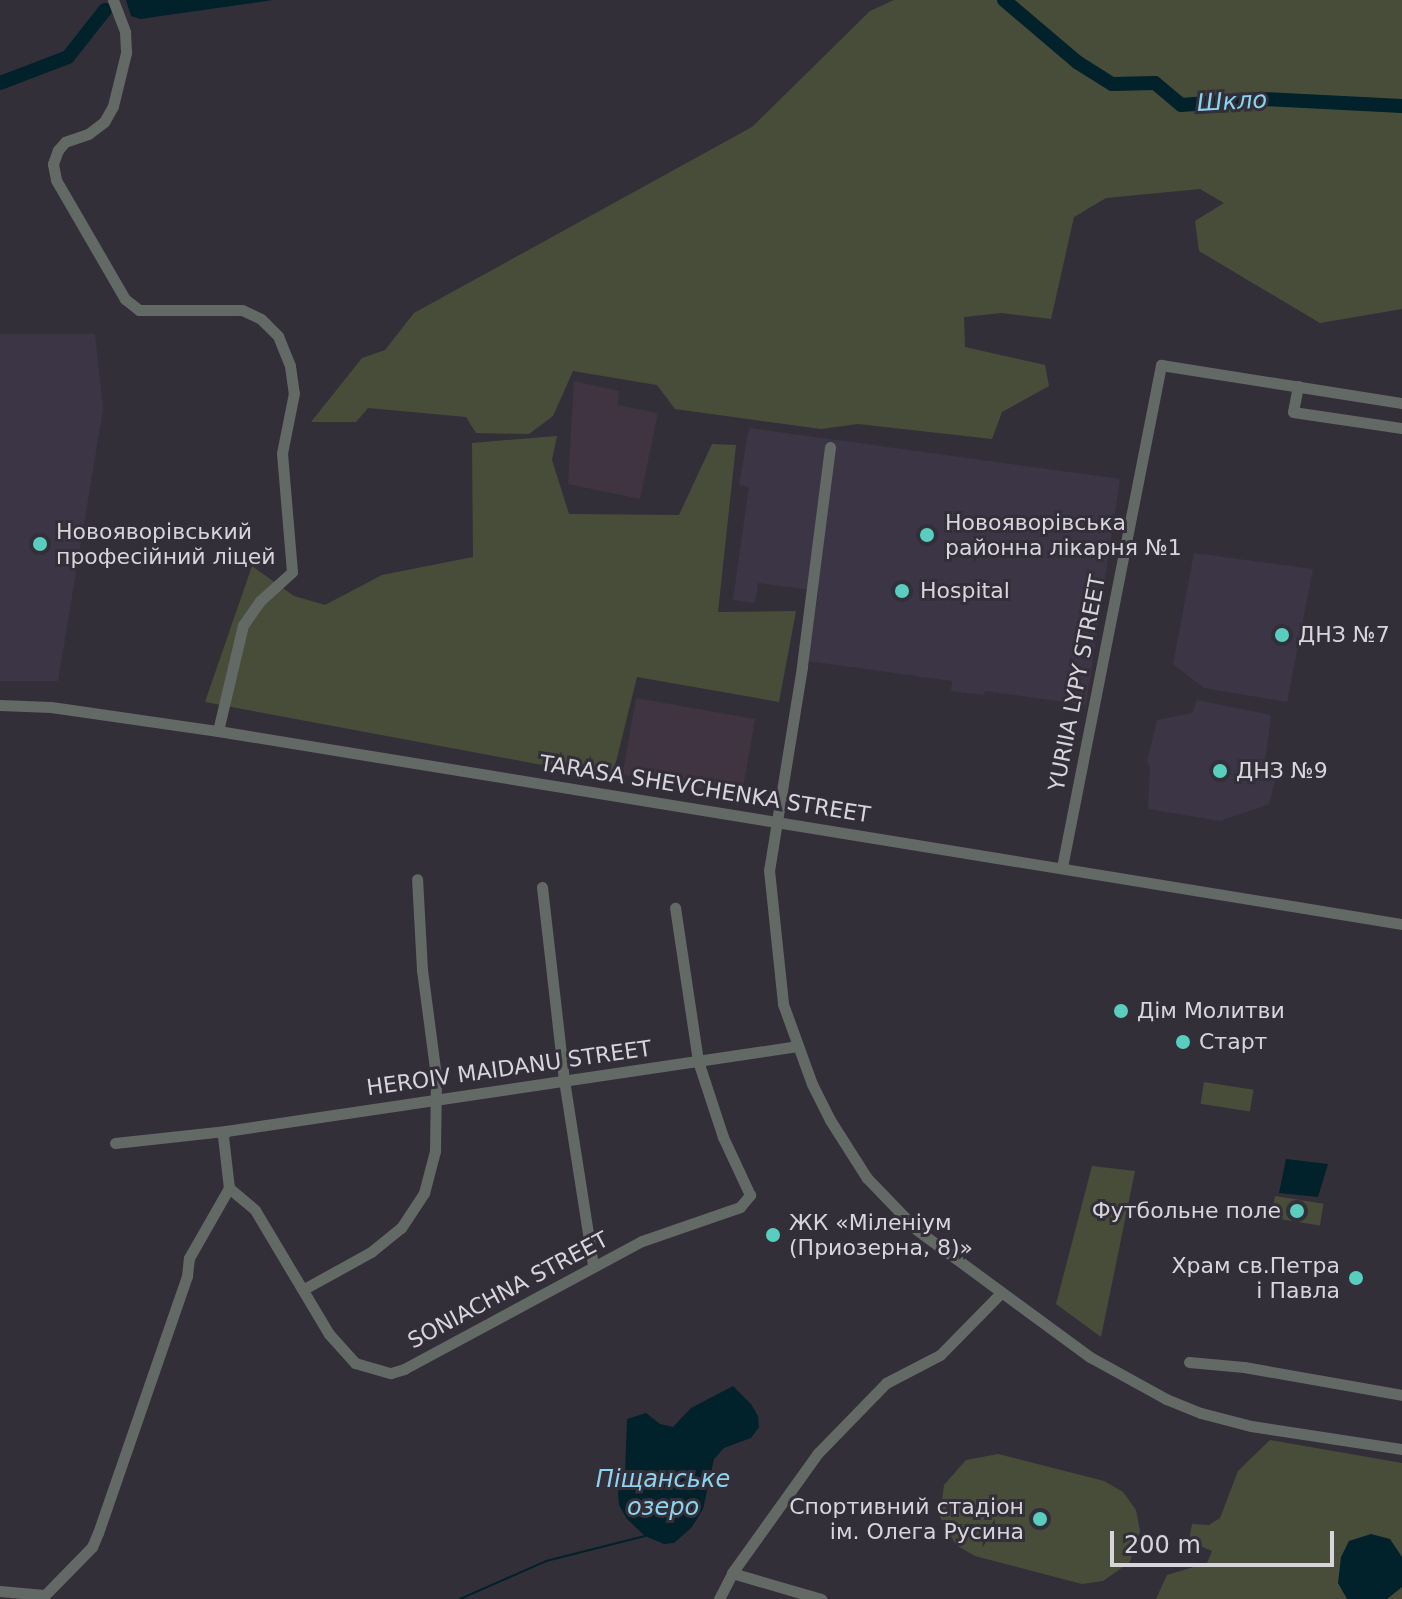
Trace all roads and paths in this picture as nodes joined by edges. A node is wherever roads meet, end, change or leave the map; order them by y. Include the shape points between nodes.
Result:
1 (113, 0) edge
2 (1298, 386) junction
3 (1402, 403) edge
4 (1402, 428) edge
5 (830, 447) dead end
6 (0, 705) edge
7 (218, 731) junction
8 (775, 821) junction
9 (1062, 867) junction
10 (417, 879) dead end
11 (542, 887) dead end
12 (675, 908) dead end
13 (1402, 924) edge
14 (798, 1046) junction
15 (698, 1061) junction
16 (564, 1080) junction
17 (435, 1099) junction
18 (226, 1131) junction
19 (115, 1143) dead end
20 (229, 1188) junction
21 (593, 1265) junction
22 (304, 1289) junction
23 (1000, 1294) junction
24 (1189, 1362) dead end
25 (1402, 1395) edge
26 (1402, 1449) edge
27 (732, 1573) junction
28 (0, 1591) edge
29 (43, 1597) edge
30 (719, 1599) edge
31 (821, 1599) edge

1 - 7 street via 125,32 126,53 113,106 96,128 58,150 53,164 56,180 125,299 139,310 242,310 261,319 278,336 294,393 282,453 292,572 243,625
2 - 3 street
2 - 4 street via 1293,412
2 - 9 street, YURIIA LYPY STREET via 1161,365
5 - 8 street via 802,667
6 - 7 street, TARASA SHEVCHENKA STREET via 51,707
7 - 8 street, TARASA SHEVCHENKA STREET
8 - 9 street, TARASA SHEVCHENKA STREET
8 - 14 street via 769,870 775,940 783,1004
9 - 13 street, TARASA SHEVCHENKA STREET
10 - 17 street
11 - 16 street
12 - 15 street
14 - 15 street, HEROIV MAIDANU STREET
14 - 23 street via 830,1120 867,1178 917,1230
15 - 16 street, HEROIV MAIDANU STREET
15 - 21 street, SONIACHNA STREET via 723,1137 747,1184 748,1201
16 - 17 street, HEROIV MAIDANU STREET
16 - 21 street
17 - 18 street, HEROIV MAIDANU STREET
17 - 22 street via 435,1151 424,1193 409,1216 371,1252
18 - 19 street, HEROIV MAIDANU STREET
18 - 20 street
20 - 22 street, SONIACHNA STREET via 255,1210
20 - 29 street via 189,1258 92,1547
21 - 22 street, SONIACHNA STREET via 391,1373 355,1363 329,1334
23 - 26 street via 1090,1357 1201,1413
23 - 27 street via 940,1355 886,1383 828,1443
24 - 25 street
27 - 30 street
27 - 31 street
28 - 29 street

